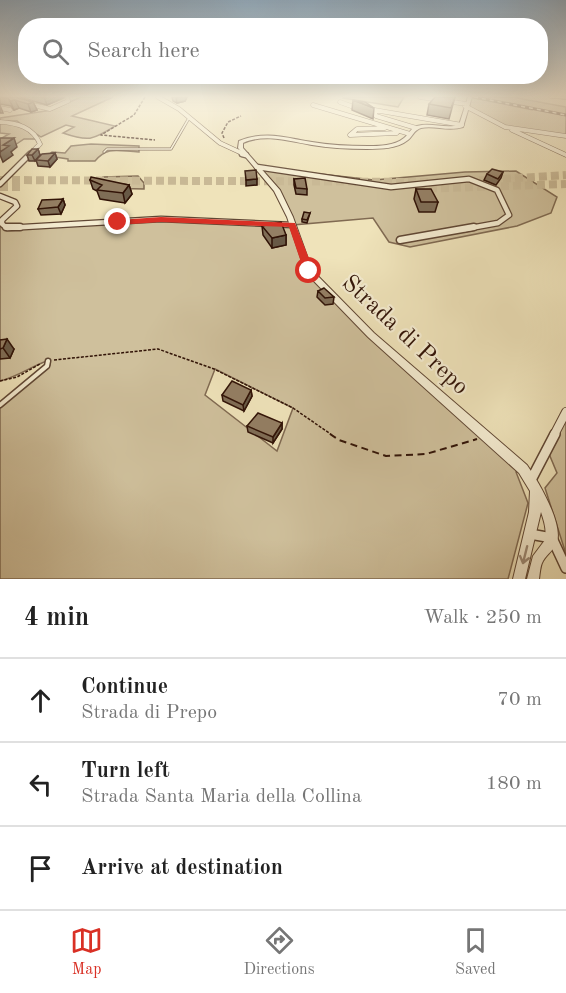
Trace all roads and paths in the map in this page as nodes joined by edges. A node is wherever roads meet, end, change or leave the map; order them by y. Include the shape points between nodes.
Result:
1 (15, 124) edge
2 (119, 124) edge
3 (186, 124) edge
4 (197, 124) edge
5 (227, 124) edge
6 (377, 124) edge
7 (403, 124) edge
8 (456, 124) edge
9 (500, 124) edge
10 (462, 125) joint
11 (505, 127) junction
12 (391, 128) junction
13 (416, 128) junction
14 (397, 133) dead end
15 (410, 134) junction
16 (566, 136) edge
17 (155, 140) dead end
18 (239, 145) junction
19 (104, 152) dead end
20 (246, 155) junction
21 (566, 155) edge
22 (257, 167) junction
23 (0, 184) edge
24 (1, 197) edge
25 (1, 224) edge
26 (292, 225) junction
27 (400, 240) dead end
28 (48, 361) junction
29 (0, 381) edge
30 (0, 405) edge
31 (566, 412) edge
32 (486, 436) junction
33 (534, 484) junction
34 (530, 534) junction
35 (552, 538) junction
36 (566, 568) edge
37 (519, 579) edge
38 (533, 579) edge

1 - 23 street via 22,125 40,144
2 - 17 path via 101,135
3 - 19 lane via 171,149
4 - 20 street via 238,154
5 - 18 path via 224,138
6 - 12 street
7 - 13 street
8 - 10 street
9 - 11 street
10 - 13 street
11 - 16 street
11 - 21 street
12 - 14 street via 357,129 350,133
12 - 15 street
13 - 15 street
15 - 18 street via 405,141 381,147 263,136
18 - 20 street, Strada di Prepo
20 - 22 street, Strada di Prepo
22 - 26 street, Strada di Prepo via 277,190
22 - 27 street via 391,187 469,179 497,190 509,214 498,223
24 - 25 street via 16,206
25 - 26 street via 7,228 161,219
26 - 32 street, Strada di Prepo via 309,271 371,335
28 - 29 path
28 - 30 lane via 47,366
28 - 32 path via 158,349 214,369 293,408 339,440 386,456 426,454
31 - 33 street
32 - 33 street, Strada di Prepo
33 - 34 street via 535,512
33 - 35 street via 552,528
34 - 35 street
34 -> 37 street
35 - 36 street
35 - 38 street via 537,559

